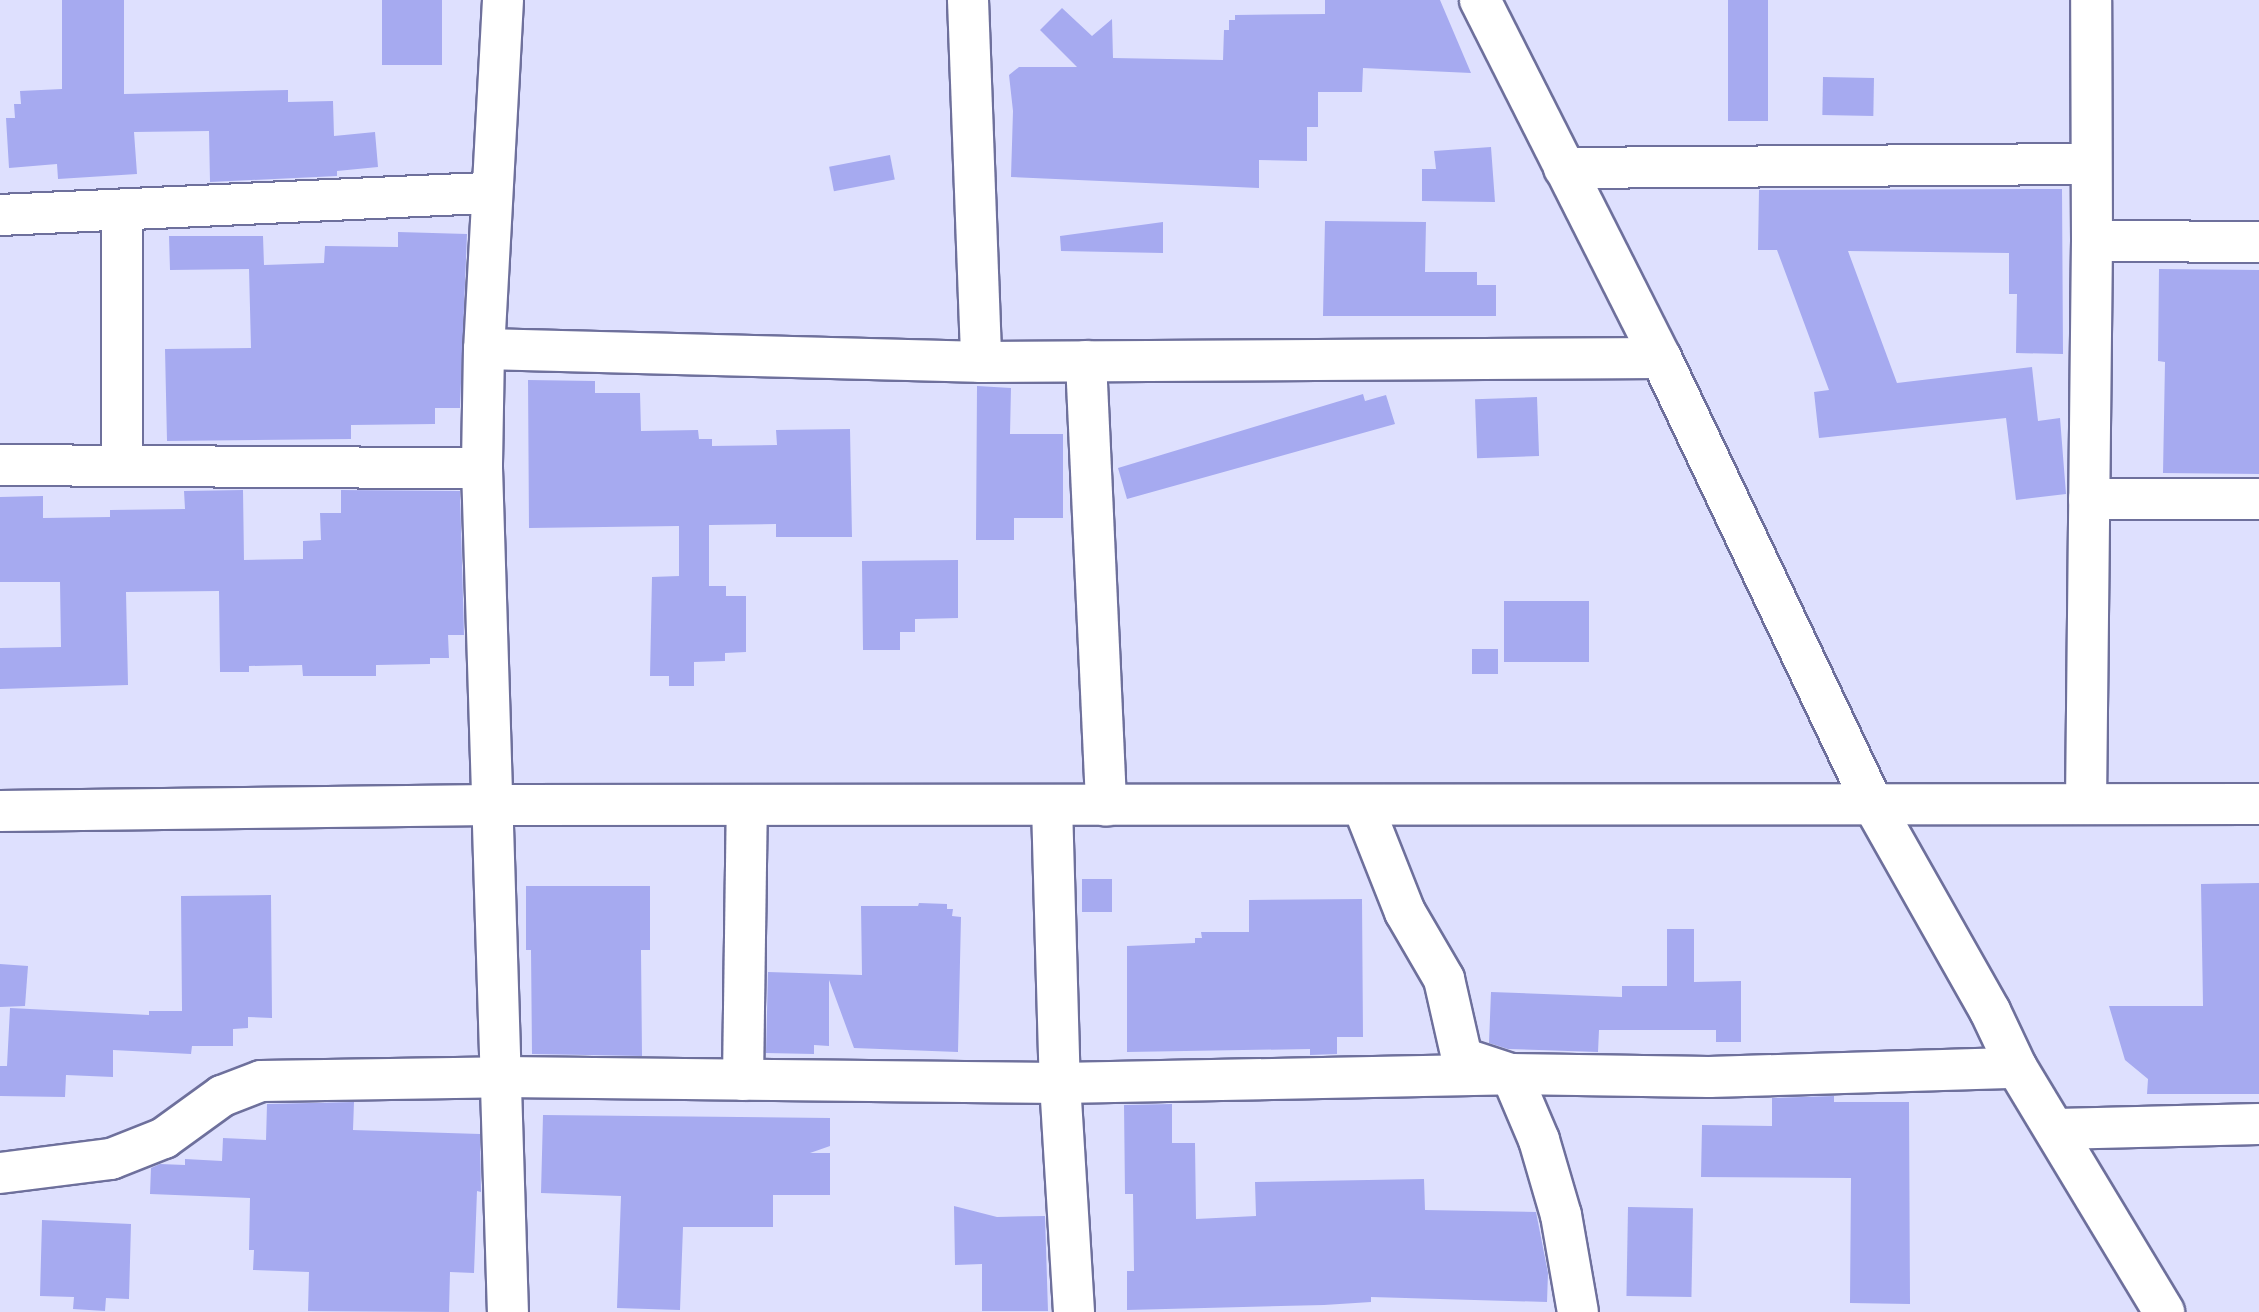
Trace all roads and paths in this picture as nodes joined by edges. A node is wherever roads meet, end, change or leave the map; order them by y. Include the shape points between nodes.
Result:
1 (503, 0) edge
2 (968, 0) edge
3 (1480, 0) edge
4 (2091, 0) edge
5 (2089, 164) junction
6 (1564, 168) junction
7 (492, 193) junction
8 (122, 210) junction
9 (0, 215) edge
10 (2092, 241) junction
11 (2259, 242) edge
12 (484, 349) junction
13 (1661, 358) junction
14 (1086, 361) junction
15 (981, 362) junction
16 (0, 465) edge
17 (122, 466) junction
18 (482, 468) junction
19 (2089, 499) junction
20 (2259, 499) edge
21 (2086, 804) junction
22 (2259, 804) edge
23 (490, 805) junction
24 (1052, 805) junction
25 (747, 806) junction
26 (1106, 806) junction
27 (1363, 806) junction
28 (1874, 806) junction
29 (0, 811) edge
30 (2017, 1068) junction
31 (1511, 1074) junction
32 (503, 1077) junction
33 (743, 1080) junction
34 (1060, 1083) junction
35 (2259, 1124) edge
36 (2057, 1129) junction
37 (0, 1173) edge
38 (508, 1312) edge
39 (1074, 1312) edge
40 (1578, 1312) edge
41 (2164, 1312) edge

1 - 7 street
2 - 15 street
3 - 6 street
4 - 5 street
5 - 6 street
5 - 10 street
6 - 13 street
7 - 8 street
7 - 12 street
8 - 9 street
8 - 17 street
10 - 11 street
10 - 19 street
12 - 15 street
12 - 18 street
13 - 14 street
13 - 28 street
14 - 15 street
14 - 26 street
16 - 17 street
17 - 18 street
18 - 23 street
19 - 20 street
19 - 21 street
21 - 22 street
21 - 28 street
23 - 25 street
23 - 29 street
23 - 32 street
24 - 25 street
24 - 26 street
24 - 34 street
25 - 33 street
26 - 27 street
27 - 28 street
27 - 31 street via 1405,912 1444,979 1462,1058
28 - 30 street
30 - 31 street via 1709,1077
30 - 36 street
31 - 34 street
31 - 40 street via 1539,1140 1561,1215
32 - 33 street
32 - 37 street via 261,1081 222,1096 164,1138 111,1159
32 - 38 street
33 - 34 street
34 - 39 street
35 - 36 street
36 - 41 street

